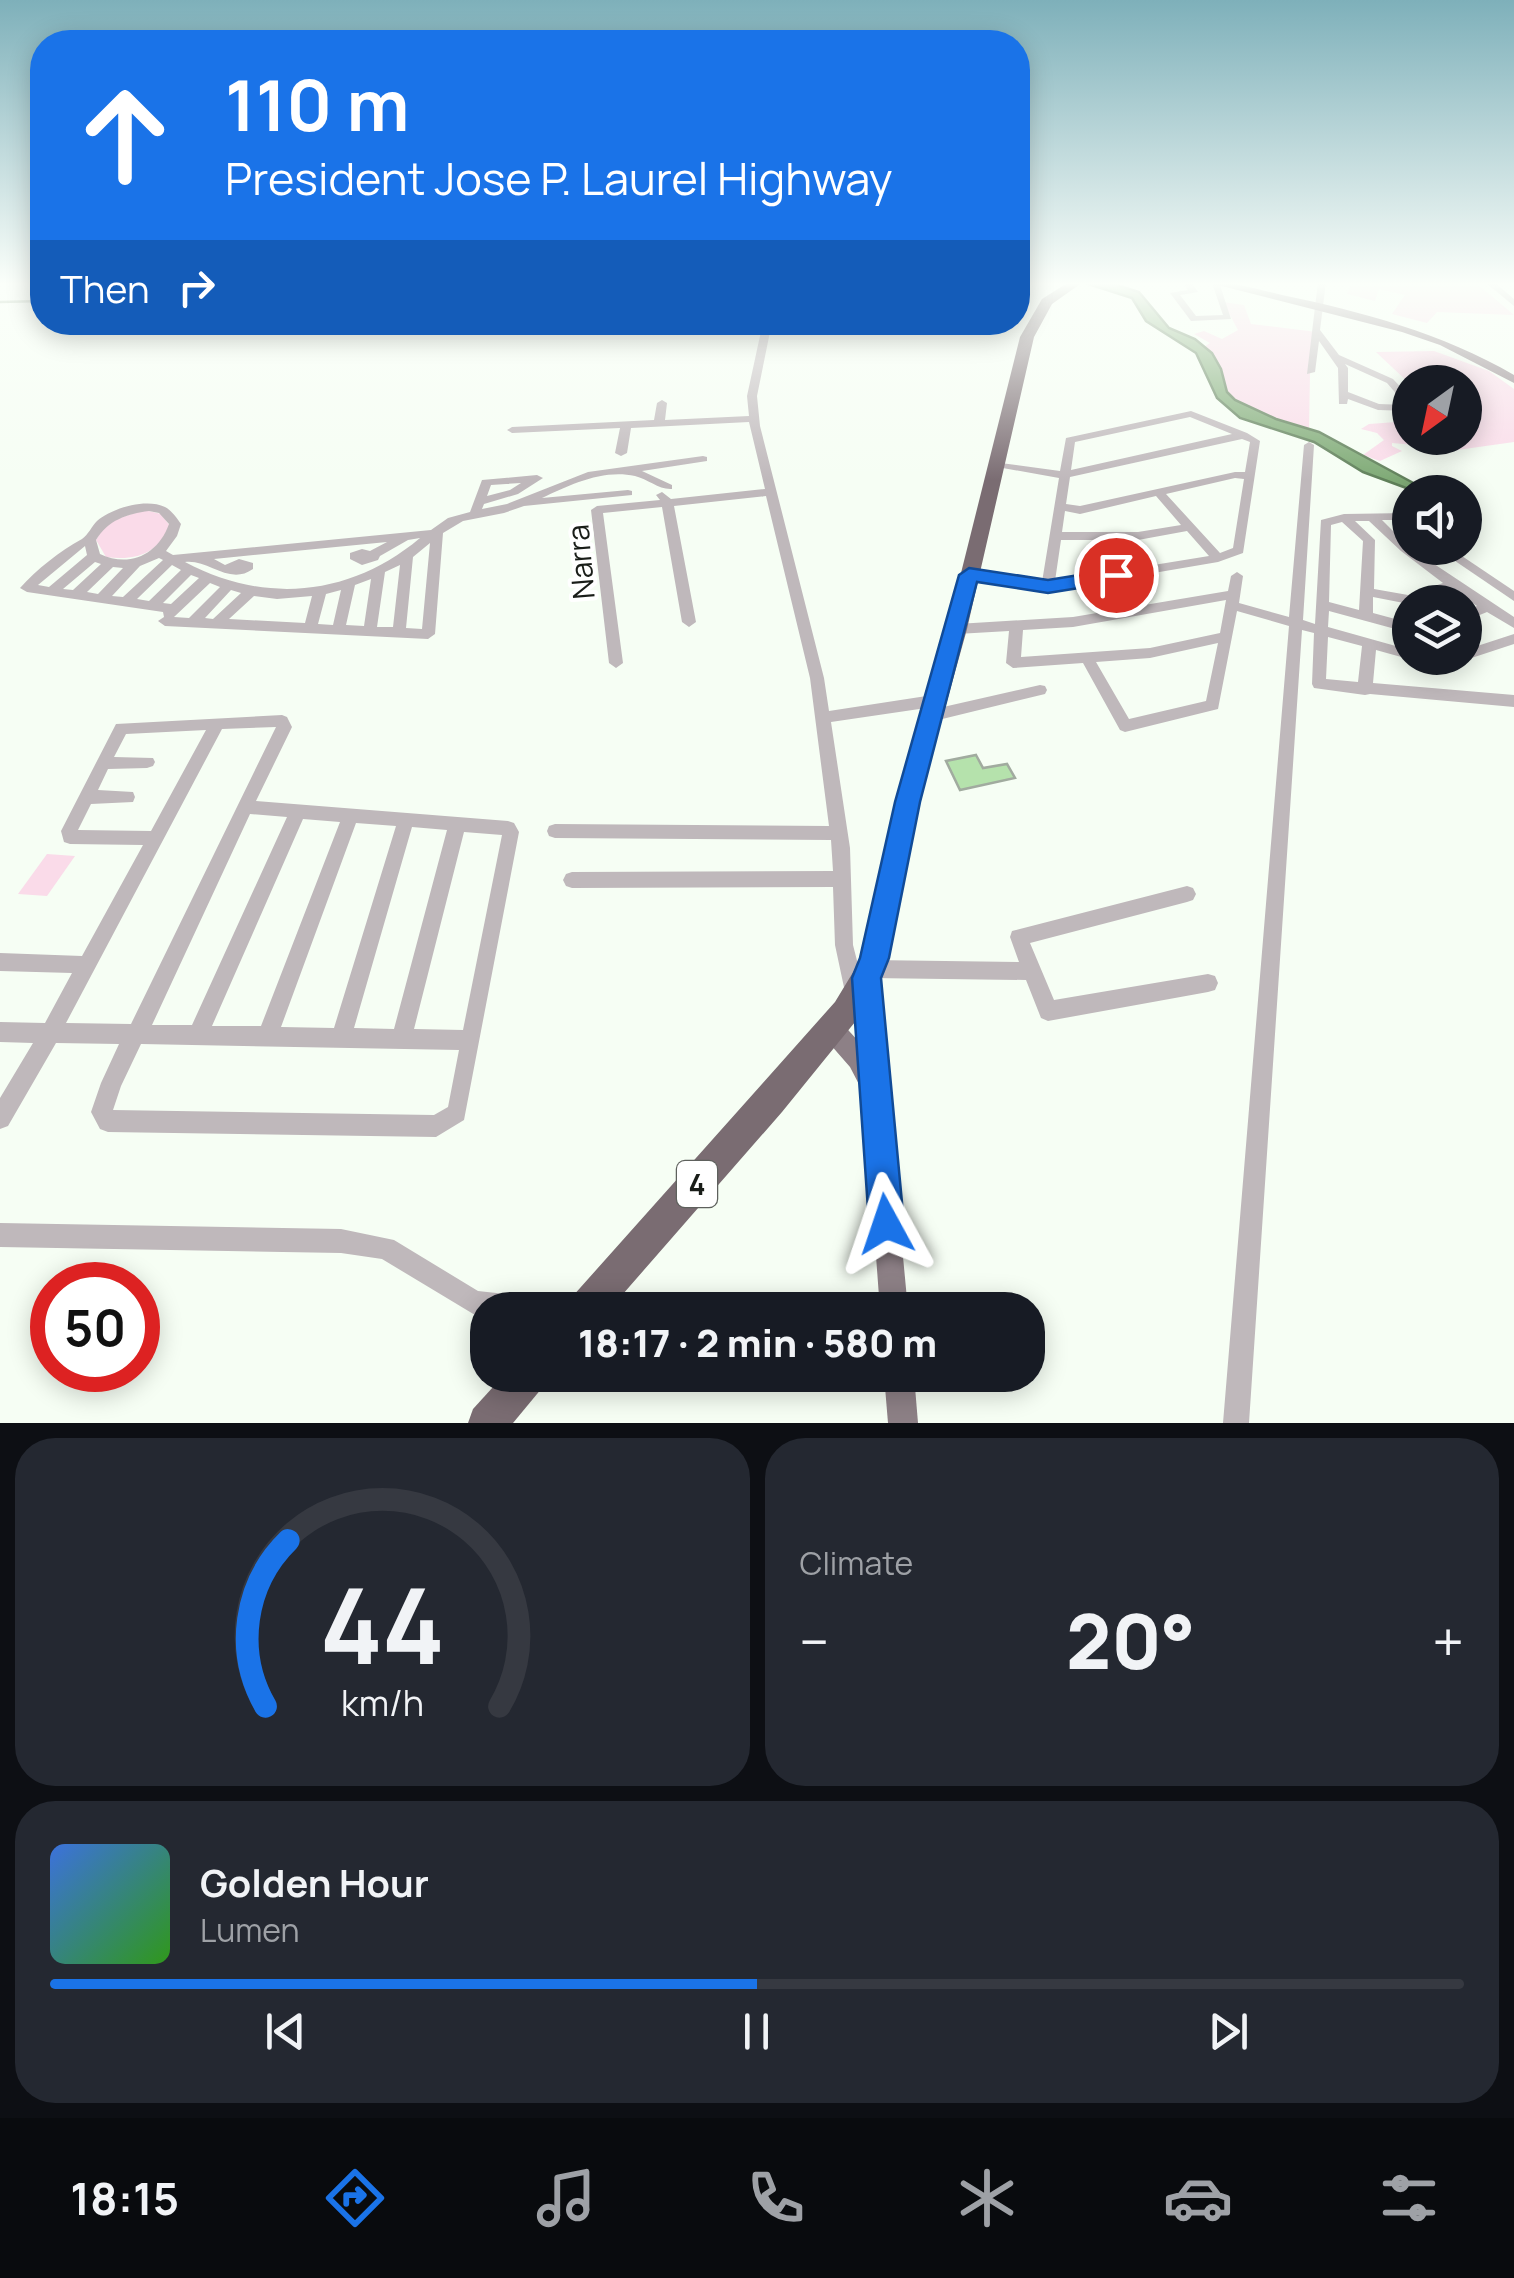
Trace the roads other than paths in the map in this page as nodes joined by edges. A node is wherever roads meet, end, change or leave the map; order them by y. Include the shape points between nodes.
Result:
1 (762, 348) edge
2 (1025, 348) edge
3 (1314, 348) edge
4 (1331, 348) edge
5 (1459, 348) edge
6 (1339, 358) junction
7 (1310, 372) dead end
8 (1514, 380) edge
9 (1392, 384) edge
10 (662, 403) dead end
11 (1182, 403) dead end
12 (633, 406) dead end
13 (1392, 407) edge
14 (1192, 414) junction
15 (754, 420) junction
16 (660, 423) junction
17 (628, 424) junction
18 (512, 430) dead end
19 (1243, 434) junction
20 (1309, 444) dead end
21 (620, 453) dead end
22 (703, 458) dead end
23 (997, 464) junction
24 (625, 471) junction
25 (1063, 475) junction
26 (1249, 476) junction
27 (666, 491) junction
28 (772, 492) junction
29 (1161, 495) junction
30 (578, 499) dead end
31 (479, 502) dead end
32 (521, 502) junction
33 (1059, 506) junction
34 (474, 516) junction
35 (1392, 517) edge
36 (1344, 518) junction
37 (1373, 518) junction
38 (1191, 527) junction
39 (437, 533) junction
40 (404, 536) junction
41 (1055, 536) junction
42 (1392, 537) joint
43 (90, 540) junction
44 (1369, 540) junction
45 (309, 546) junction
46 (201, 555) junction
47 (408, 555) junction
48 (94, 556) junction
49 (165, 556) junction
50 (1218, 558) junction
51 (136, 562) junction
52 (305, 562) dead end
53 (110, 563) junction
54 (376, 564) junction
55 (1428, 565) edge
56 (1467, 565) edge
57 (226, 569) dead end
58 (188, 571) junction
59 (969, 575) junction
60 (1237, 576) dead end
61 (206, 579) junction
62 (350, 582) junction
63 (1452, 584) junction
64 (1048, 587) junction
65 (226, 588) junction
66 (320, 590) junction
67 (52, 591) junction
68 (1368, 592) junction
69 (249, 593) junction
70 (292, 594) junction
71 (76, 596) junction
72 (1514, 597) edge
73 (100, 600) junction
74 (1232, 600) junction
75 (124, 603) junction
76 (1325, 605) junction
77 (152, 606) junction
78 (1488, 607) junction
79 (173, 609) junction
80 (1482, 609) edge
81 (1366, 615) junction
82 (194, 621) junction
83 (218, 622) junction
84 (688, 622) dead end
85 (1392, 623) edge
86 (1514, 623) edge
87 (1016, 624) junction
88 (1296, 624) junction
89 (280, 625) junction
90 (311, 626) junction
91 (339, 627) junction
92 (370, 629) junction
93 (956, 629) junction
94 (1320, 630) junction
95 (399, 632) junction
96 (1226, 636) junction
97 (1514, 639) edge
98 (1369, 646) junction
99 (1482, 649) edge
100 (1392, 652) edge
101 (1087, 658) junction
102 (616, 663) dead end
103 (1040, 690) dead end
104 (1365, 690) junction
105 (1514, 701) edge
106 (932, 708) junction
107 (821, 718) junction
108 (218, 723) junction
109 (146, 762) dead end
110 (105, 763) junction
111 (90, 796) junction
112 (127, 797) dead end
113 (244, 807) junction
114 (298, 811) junction
115 (350, 817) junction
116 (406, 821) junction
117 (457, 825) junction
118 (555, 831) dead end
119 (839, 834) junction
120 (156, 838) junction
121 (842, 878) junction
122 (572, 880) dead end
123 (1187, 894) dead end
124 (0, 962) edge
125 (88, 964) junction
126 (1032, 971) junction
127 (864, 981) junction
128 (1208, 983) dead end
129 (831, 1028) junction
130 (0, 1032) edge
131 (51, 1032) junction
132 (137, 1036) junction
133 (197, 1036) junction
134 (267, 1037) junction
135 (341, 1038) junction
136 (401, 1039) junction
137 (470, 1040) junction
138 (876, 1100) junction
139 (0, 1118) edge
140 (0, 1235) edge
141 (601, 1292) edge
142 (892, 1292) edge
143 (470, 1301) edge
144 (514, 1392) edge
145 (900, 1392) edge
146 (487, 1423) edge
147 (903, 1423) edge
148 (1236, 1423) edge

1 - 15 street
2 - 23 highway, 4
3 - 7 street
4 - 6 street
5 - 8 main road
6 - 9 street
6 - 13 street via 1343,398
10 - 16 street
11 - 14 street
12 - 17 street
14 - 19 street
14 - 25 street via 1070,440
15 - 16 street
15 - 28 street
16 - 17 street
17 - 18 street
17 - 21 street
19 - 25 street
19 - 26 street via 1255,441
20 - 88 street
22 - 24 street
23 - 25 street
23 - 59 highway, 4
24 - 27 street
24 - 32 street via 587,473
25 - 33 street
26 - 29 street
26 - 50 street via 1239,550
27 - 28 street, Narra
27 - 84 street
27 - 102 street, Narra via 596,510
28 - 107 street via 806,622
29 - 33 street via 1080,510
29 - 38 street
30 - 32 street
31 - 34 street
32 - 34 street
33 - 41 street
34 - 39 street via 455,519
35 - 37 street
36 - 37 street
36 - 44 street
36 - 76 street via 1325,524
37 - 42 street
38 - 41 street via 1138,536
38 - 50 street
39 - 40 street
39 - 47 street
39 - 95 street via 428,634
40 - 45 street
40 - 54 street
41 - 64 street
42 - 44 street
43 - 48 street
43 - 49 street via 118,513 150,507 175,524
43 - 67 street via 28,588
44 - 68 street
45 - 46 street
45 - 52 street
46 - 49 street
46 - 57 street
47 - 54 street
47 - 95 street
48 - 53 street
48 - 67 street
49 - 51 street
49 - 58 street
49 - 75 street
50 - 64 street
51 - 53 street
51 - 73 street
53 - 71 street
54 - 62 street
54 - 92 street
55 - 63 street
56 - 72 street
58 - 61 street
58 - 77 street
59 - 64 street
59 - 93 highway, 4
60 - 74 street
61 - 65 street
61 - 79 street
62 - 66 street
62 - 91 street
63 - 68 street via 1409,600
63 - 78 street
65 - 69 street
65 - 82 street
66 - 70 street
66 - 90 street
67 - 71 street
68 - 81 street
69 - 70 street
69 - 83 street
70 - 89 street
71 - 73 street
73 - 75 street
74 - 87 street
74 - 88 street
74 - 96 street
75 - 77 street
76 - 81 street
76 - 94 street
77 - 79 street
78 - 80 street
78 - 86 street
79 - 82 street via 164,621
81 - 85 street
82 - 83 street
83 - 89 street
87 - 93 street
87 - 101 street via 1013,663
88 - 94 street
88 - 148 street
89 - 90 street
90 - 91 street
91 - 92 street
92 - 95 street
93 - 106 highway, 4
94 - 98 street
94 - 104 street via 1319,684
96 - 101 street
96 - 101 street via 1213,705 1124,726
97 - 99 street
98 - 100 street
98 - 104 street
103 - 106 street
104 - 105 street
106 - 107 street
106 - 127 highway, 4
107 - 119 street
108 - 110 street via 121,728
108 - 113 street via 284,726
108 - 120 street
109 - 110 street
110 - 111 street
111 - 112 street
111 - 120 street via 70,837
113 - 114 street
113 - 132 street
114 - 115 street
114 - 133 street
115 - 116 street
115 - 134 street
116 - 117 street
116 - 135 street
117 - 136 street
117 - 137 street via 508,828 512,840
118 - 119 street
119 - 121 street
120 - 125 street
121 - 122 street
121 - 127 street via 844,945
123 - 126 street via 1019,937
124 - 125 street
125 - 131 street
126 - 127 street
126 - 128 street via 1048,1011
127 - 129 highway, 4
127 - 138 main road, 4
129 - 138 main road via 858,1059
129 - 141 highway, 4
130 - 131 street
131 - 132 street
131 - 139 street
132 - 133 street
132 - 137 street via 106,1094 102,1112 108,1121 436,1126 457,1113
133 - 134 street
134 - 135 street
135 - 136 street
136 - 137 street
138 - 142 main road, 4
140 - 143 street via 356,1243 386,1248
144 - 146 highway
145 - 147 main road

